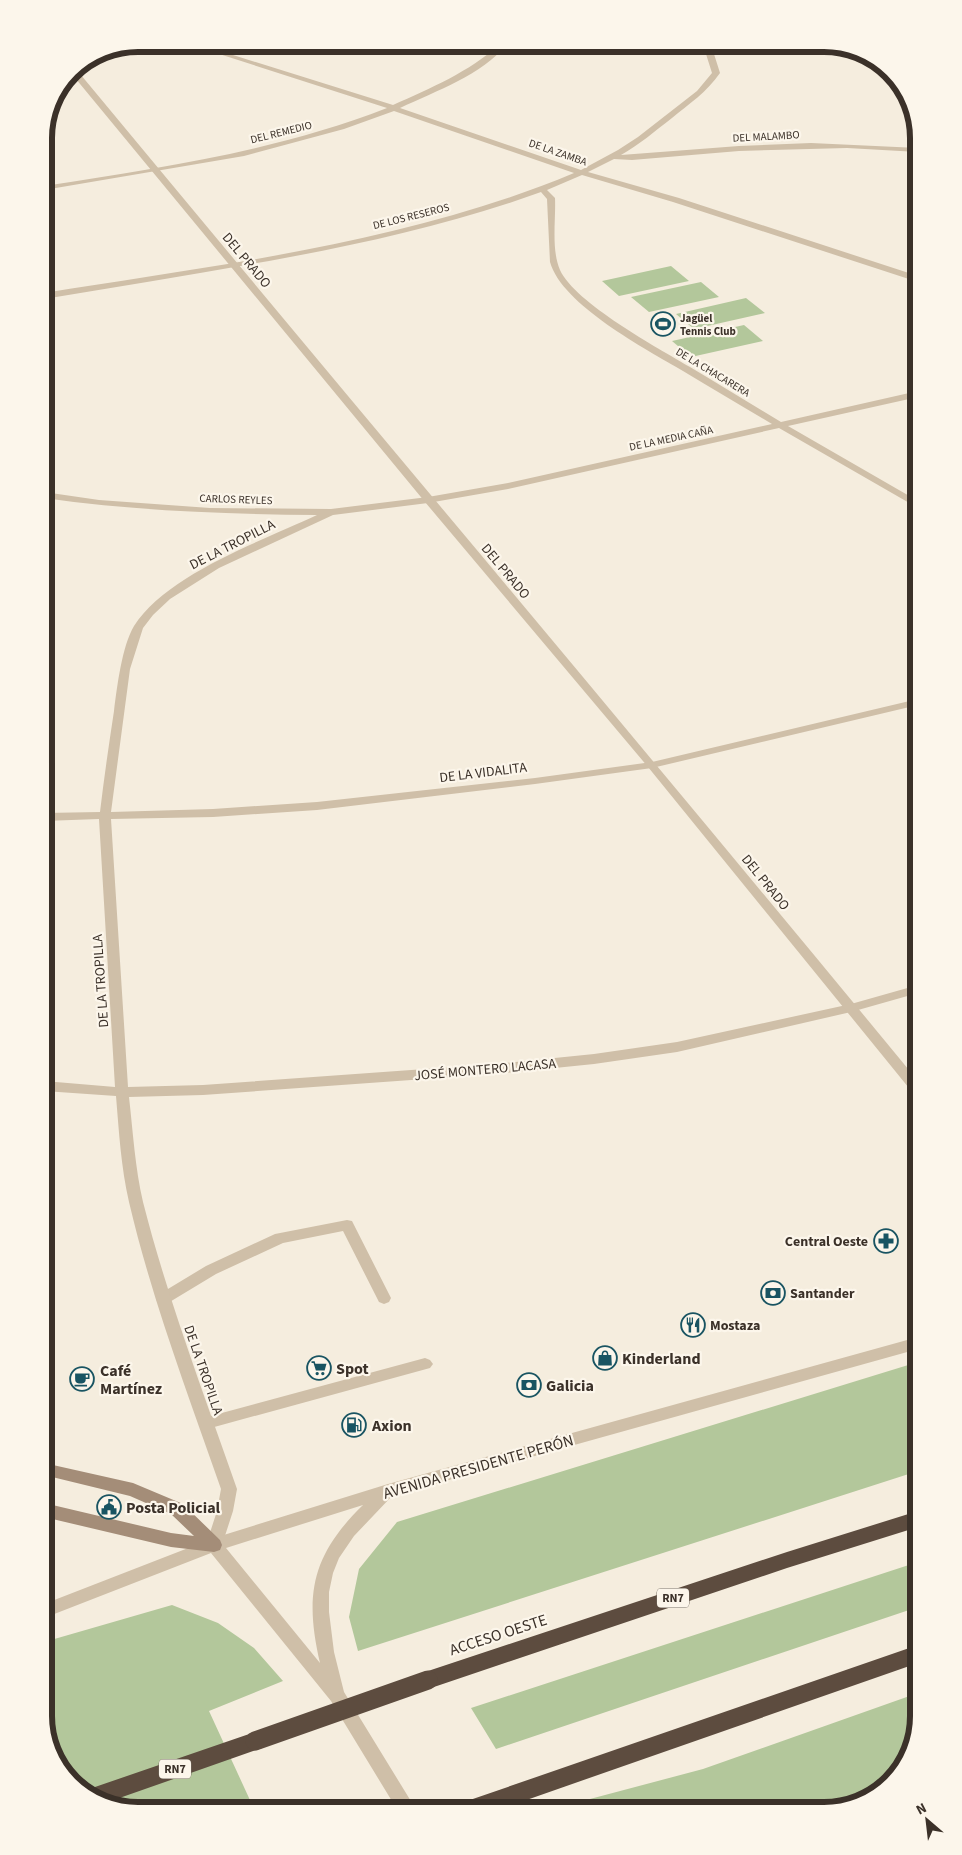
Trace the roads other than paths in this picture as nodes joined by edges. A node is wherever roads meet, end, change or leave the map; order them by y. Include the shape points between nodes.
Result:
1 (217, 52) edge
2 (494, 53) edge
3 (710, 53) edge
4 (79, 77) edge
5 (394, 108) junction
6 (909, 149) edge
7 (614, 156) junction
8 (155, 170) junction
9 (580, 172) junction
10 (53, 187) edge
11 (542, 189) junction
12 (233, 265) junction
13 (909, 276) edge
14 (53, 295) edge
15 (909, 396) edge
16 (781, 426) junction
17 (53, 496) edge
18 (428, 500) junction
19 (909, 500) edge
20 (331, 512) junction
21 (909, 704) edge
22 (652, 765) junction
23 (105, 816) junction
24 (53, 818) edge
25 (909, 992) edge
26 (851, 1008) junction
27 (909, 1079) edge
28 (52, 1087) edge
29 (122, 1092) junction
30 (384, 1298) dead end
31 (162, 1299) junction
32 (909, 1346) edge
33 (425, 1364) dead end
34 (207, 1423) junction
35 (52, 1471) edge
36 (388, 1491) junction
37 (52, 1512) edge
38 (909, 1522) edge
39 (214, 1545) junction
40 (52, 1608) edge
41 (909, 1657) edge
42 (337, 1696) junction
43 (103, 1794) edge
44 (402, 1802) edge
45 (491, 1802) edge

1 - 5 street, DE LA ZAMBA
2 - 5 street, DEL REMEDIO via 475,68
3 - 7 street, DE LOS RESEROS via 716,73 713,79 631,146
4 - 8 street, DEL PRADO
5 - 8 street, DEL REMEDIO via 336,130 292,142
5 - 9 street, DE LA ZAMBA
6 - 7 street, DEL MALAMBO via 775,146 632,158
7 - 9 street, DE LOS RESEROS
8 - 10 street, DEL REMEDIO
8 - 12 street, DEL PRADO
9 - 11 street, DE LOS RESEROS
9 - 13 street, DE LA ZAMBA
11 - 12 street, DE LOS RESEROS via 478,211 371,238
11 - 16 street, DE LA CHACARERA via 552,198 556,270 576,295 640,340
12 - 14 street, DE LOS RESEROS
12 - 18 street, DEL PRADO
15 - 16 street, DE LA MEDIA CAÑA
16 - 18 street, DE LA MEDIA CAÑA via 508,486
16 - 19 street, DE LA CHACARERA
17 - 20 street, CARLOS REYLES via 210,511
18 - 20 street, CARLOS REYLES
18 - 22 street, DEL PRADO
20 - 23 street, DE LA TROPILLA via 215,566 149,613 138,628 125,669
21 - 22 street, DE LA VIDALITA
22 - 23 street, DE LA VIDALITA via 317,806
22 - 26 street, DEL PRADO
23 - 24 street, DE LA VIDALITA
23 - 29 street, DE LA TROPILLA
25 - 26 street, JOSÉ MONTERO LACASA
26 - 27 street, DEL PRADO
26 - 29 street, JOSÉ MONTERO LACASA via 677,1047 594,1059 213,1089
28 - 29 street, JOSÉ MONTERO LACASA
29 - 31 street, DE LA TROPILLA via 136,1201
30 - 31 street via 347,1225 280,1238 211,1270
31 - 34 street, DE LA TROPILLA
32 - 36 street, AVENIDA PRESIDENTE PERÓN
33 - 34 street
34 - 39 street, DE LA TROPILLA via 229,1489
35 - 39 main road via 133,1490 160,1501 177,1509
36 - 39 street, AVENIDA PRESIDENTE PERÓN
36 - 42 street via 343,1537 324,1573 320,1599 321,1627
37 - 39 main road via 171,1540
38 - 43 highway, ACCESO OESTE / RN7, bridge via 428,1680
39 - 40 street, AVENIDA PRESIDENTE PERÓN
39 - 42 street
41 - 45 highway
42 - 44 street

